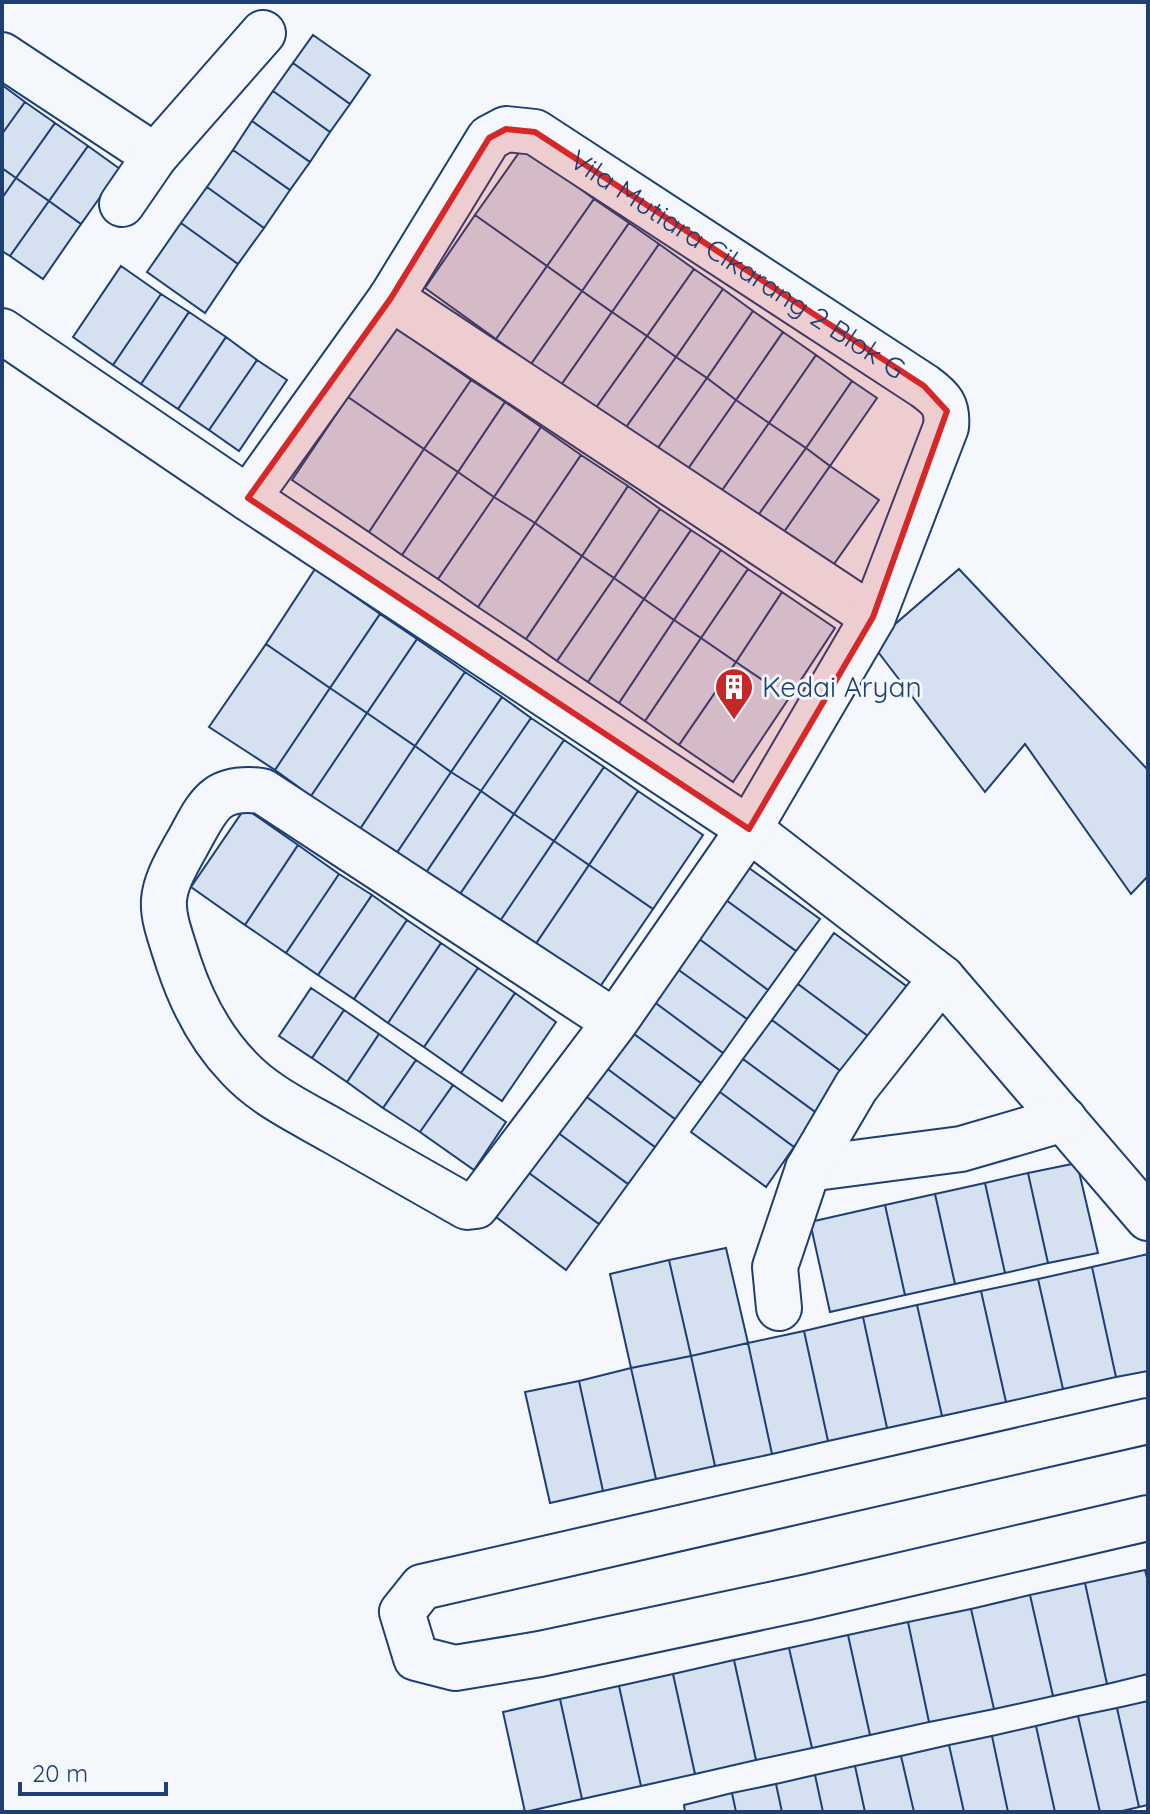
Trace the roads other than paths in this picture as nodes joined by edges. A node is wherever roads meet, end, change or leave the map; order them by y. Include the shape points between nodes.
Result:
1 (263, 33) dead end
2 (2, 55) edge
3 (155, 156) junction
4 (122, 204) dead end
5 (391, 298) junction
6 (2, 331) edge
7 (248, 498) junction
8 (873, 617) junction
9 (749, 829) junction
10 (942, 978) junction
11 (615, 1022) junction
12 (1064, 1119) junction
13 (808, 1169) junction
14 (1148, 1218) edge
15 (779, 1308) dead end
16 (1148, 1421) edge
17 (1148, 1518) edge

1 - 3 street
2 - 3 street
3 - 4 street
5 - 7 street, Vila Mutiara Cikarang 2 Blok G
5 - 8 street
5 - 8 street, Vila Mutiara Cikarang 2 Blok G via 489,138 506,129 535,132 911,378 940,398 947,411 946,427
6 - 7 street
7 - 9 street
8 - 9 street, Vila Mutiara Cikarang 2 Blok G
9 - 10 street
9 - 11 street, Vila Mutiara Cikarang 2 Blok G
10 - 12 street
10 - 13 street via 856,1087
11 - 11 street, Vila Mutiara Cikarang 2 Blok G via 488,1193 476,1206 467,1207 272,1096 239,1069 201,1019 183,975 162,909 165,886 209,806 222,793 240,788 262,791
12 - 13 street via 961,1149
12 - 14 street
13 - 15 street via 775,1267
16 - 17 street via 422,1587 402,1612 416,1658 455,1668 808,1597

